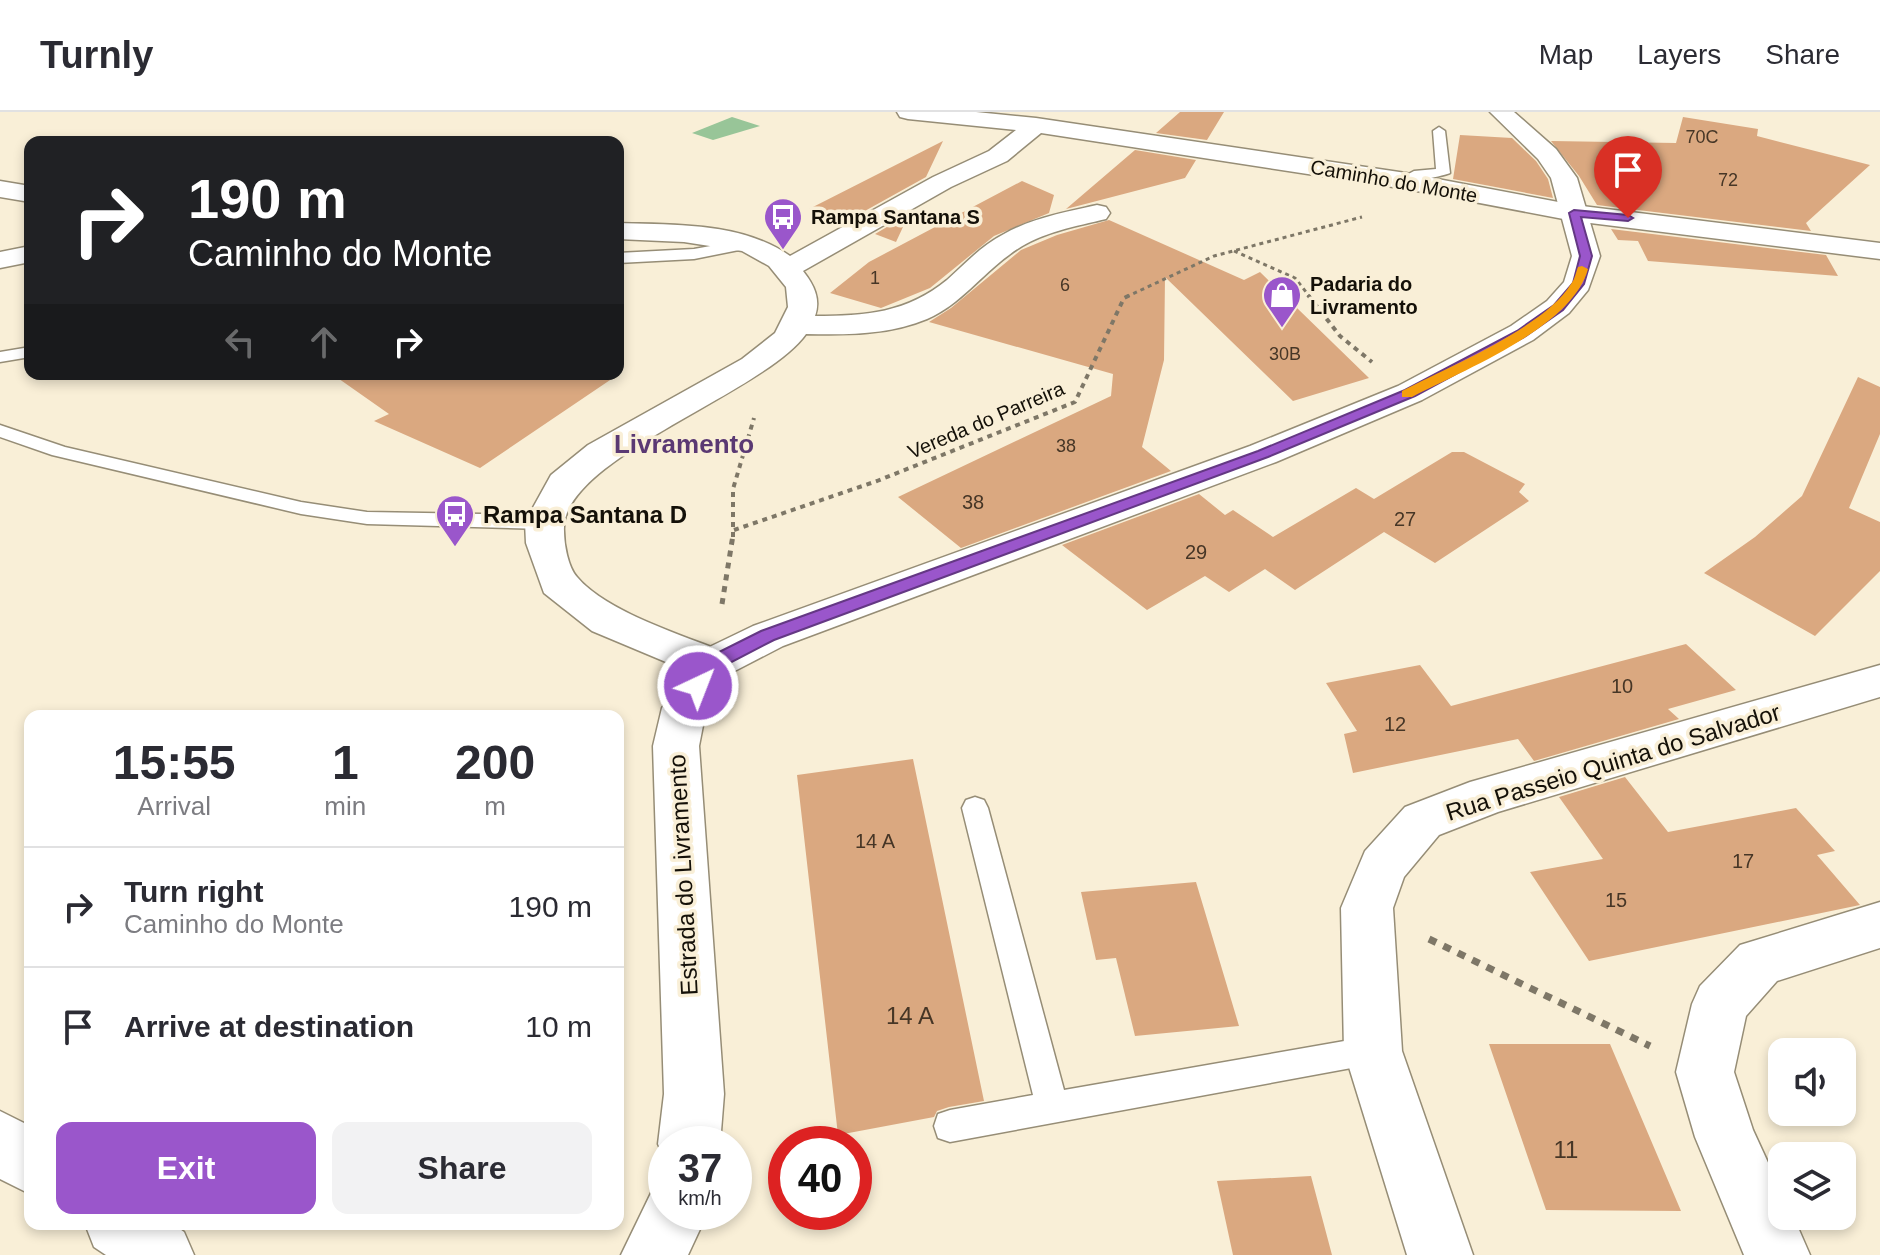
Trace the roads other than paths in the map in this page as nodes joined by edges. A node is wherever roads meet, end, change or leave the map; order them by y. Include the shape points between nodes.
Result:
1 (908, 112) edge
2 (1501, 112) edge
3 (1112, 114) dead end
4 (1036, 125) junction
5 (1439, 131) dead end
6 (1092, 134) junction
7 (1406, 181) junction
8 (0, 189) edge
9 (24, 193) edge
10 (1097, 213) dead end
11 (1574, 213) junction
12 (624, 231) edge
13 (749, 244) junction
14 (1880, 251) edge
15 (24, 255) edge
16 (624, 258) edge
17 (0, 260) edge
18 (787, 269) junction
19 (797, 325) junction
20 (24, 353) edge
21 (0, 357) edge
22 (0, 431) edge
23 (544, 522) junction
24 (712, 664) junction
25 (1880, 681) edge
26 (975, 808) dead end
27 (1880, 925) edge
28 (1373, 1051) junction
29 (1053, 1109) junction
30 (691, 1126) edge
31 (950, 1126) dead end
32 (0, 1142) edge
33 (24, 1159) edge
34 (126, 1230) edge
35 (667, 1230) edge
36 (161, 1255) edge
37 (654, 1255) edge
38 (1440, 1255) edge
39 (1777, 1255) edge

1 - 4 street, Caminho do Monte
2 - 11 street via 1547,154 1564,178
3 - 6 street
4 - 6 street, Caminho do Monte
4 - 18 street via 998,156
5 - 7 lane via 1443,173 1419,174
6 - 7 street, Caminho do Monte
7 - 11 street, Caminho do Monte
8 - 9 street
10 - 19 street via 1017,237 935,304 914,314 849,325
11 - 14 street, Caminho do Monte
11 - 24 street via 1586,256 1578,284 1558,307 1522,333 1410,393 1263,454 768,636
12 - 13 street
13 - 16 lane
13 - 18 street
15 - 17 street
18 - 19 street via 800,286 803,307
19 - 23 street via 753,366 601,453 564,483
20 - 21 lane
22 - 23 lane via 59,451 301,508 367,518
23 - 24 street via 558,583 607,621
24 - 30 street, Estrada do Livramento via 684,708 676,746 694,1094
25 - 28 street, Rua Passeio Quinta do Salvador via 1487,796 1422,821 1383,866 1367,908
26 - 29 lane
27 - 39 street via 1759,962 1720,1004 1705,1072 1725,1137
28 - 29 lane
28 - 38 street, Rua Passeio Quinta do Salvador
29 - 31 lane
32 - 33 street
34 - 36 street
35 - 37 street

